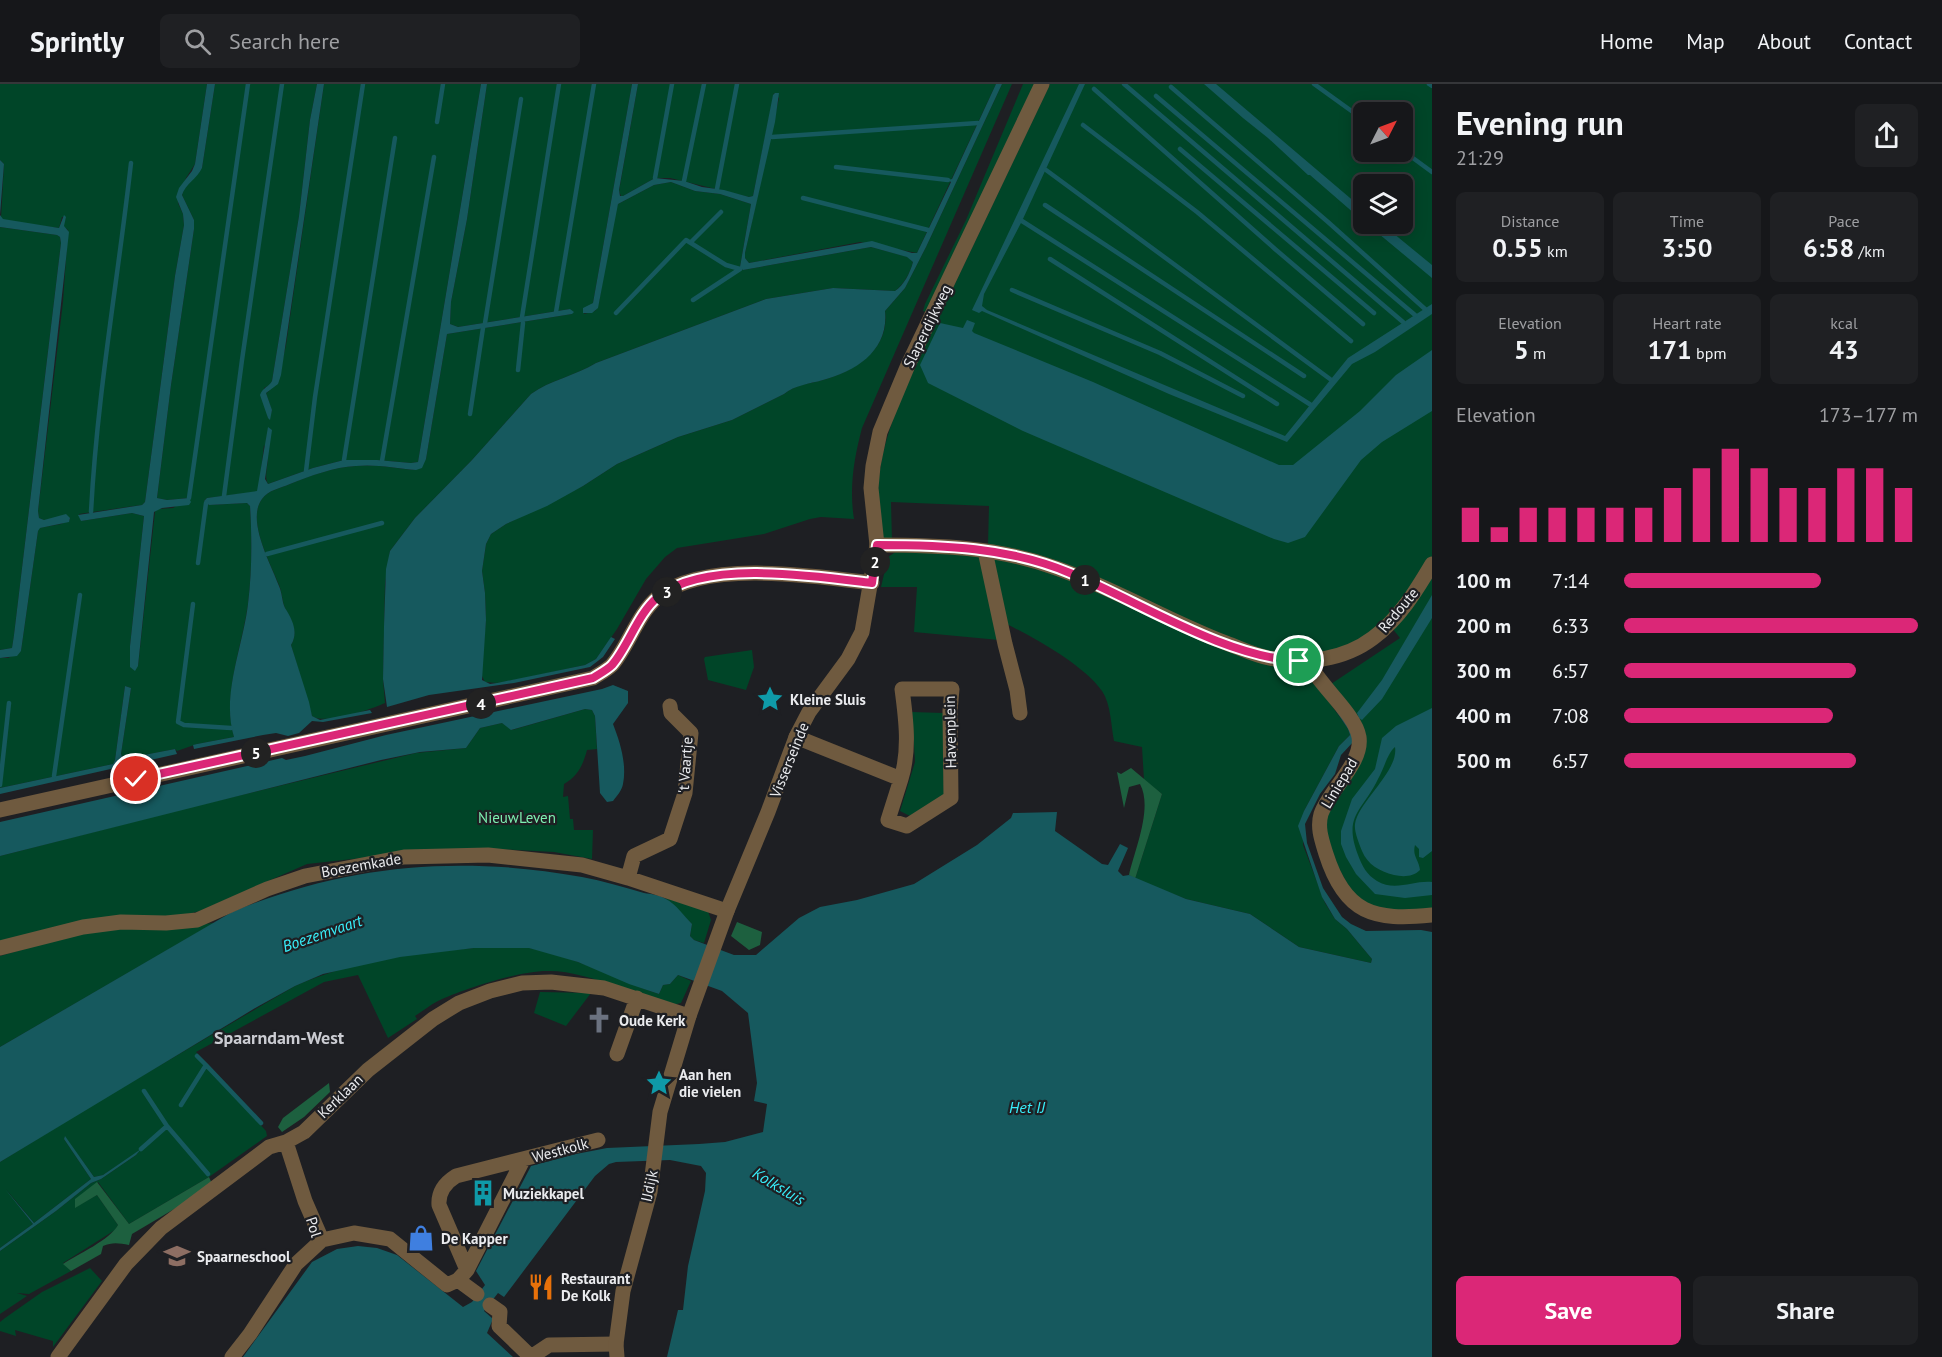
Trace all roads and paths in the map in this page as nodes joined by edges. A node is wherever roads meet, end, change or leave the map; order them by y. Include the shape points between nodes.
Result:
1 (1042, 84) edge
2 (877, 545) junction
3 (985, 551) junction
4 (1432, 564) edge
5 (872, 583) junction
6 (1308, 661) junction
7 (670, 706) dead end
8 (1020, 713) dead end
9 (796, 737) junction
10 (901, 779) junction
11 (0, 810) edge
12 (628, 878) junction
13 (727, 911) junction
14 (1432, 915) edge
15 (715, 945) joint
16 (0, 948) edge
17 (637, 998) junction
18 (689, 1016) junction
19 (617, 1054) dead end
20 (598, 1140) dead end
21 (286, 1142) junction
22 (523, 1160) junction
23 (322, 1240) junction
24 (462, 1275) junction
25 (477, 1294) dead end
26 (495, 1308) dead end
27 (617, 1351) edge
28 (58, 1357) edge
29 (232, 1357) edge
30 (531, 1357) edge

1 - 2 street, Slaperdijkweg via 886,417 871,477
2 - 3 street, Redoute
2 - 5 street, Slaperdijkweg
3 - 6 street, Redoute via 1021,556 1071,573 1256,654
3 - 8 street
4 - 6 street, Redoute via 1404,607 1374,638 1349,652
5 - 9 street, Visserseinde via 858,642
5 - 11 street via 762,573 684,582 657,598 611,666 593,678
6 - 14 street, Liniepad via 1359,736 1356,757 1328,800 1319,823 1321,840 1339,886 1353,903 1370,912 1389,917
7 - 12 street, 't Vaartje via 671,713 691,733 685,793 670,839 634,856
9 - 10 street
9 - 13 street, Visserseinde
10 - 10 street, Havenplein via 888,820 907,826 951,798 952,689 902,689 906,763
12 - 13 street, Boezemkade
12 - 16 street, Boezemkade via 582,865 488,855 404,857 305,876 197,920 92,926
13 - 15 street, Visserseinde
15 - 18 street, IJdijk
17 - 18 street, Kerklaan
17 - 19 street
17 - 21 street, Kerklaan via 604,988 551,982 522,983 459,1003 368,1070 304,1132
18 - 27 street, IJdijk via 660,1112 650,1192 623,1291
20 - 22 street, Westkolk
21 - 23 street, Pol
21 - 28 street, Kerklaan via 269,1147 162,1228 126,1264
22 - 24 street, Westkolk
22 - 24 street, Westkolk via 456,1176 443,1188 439,1205
23 - 24 street via 354,1233 390,1239 445,1284
23 - 29 street, Pol via 297,1264
24 - 25 street
26 - 30 street via 499,1326
27 - 30 street via 549,1345

